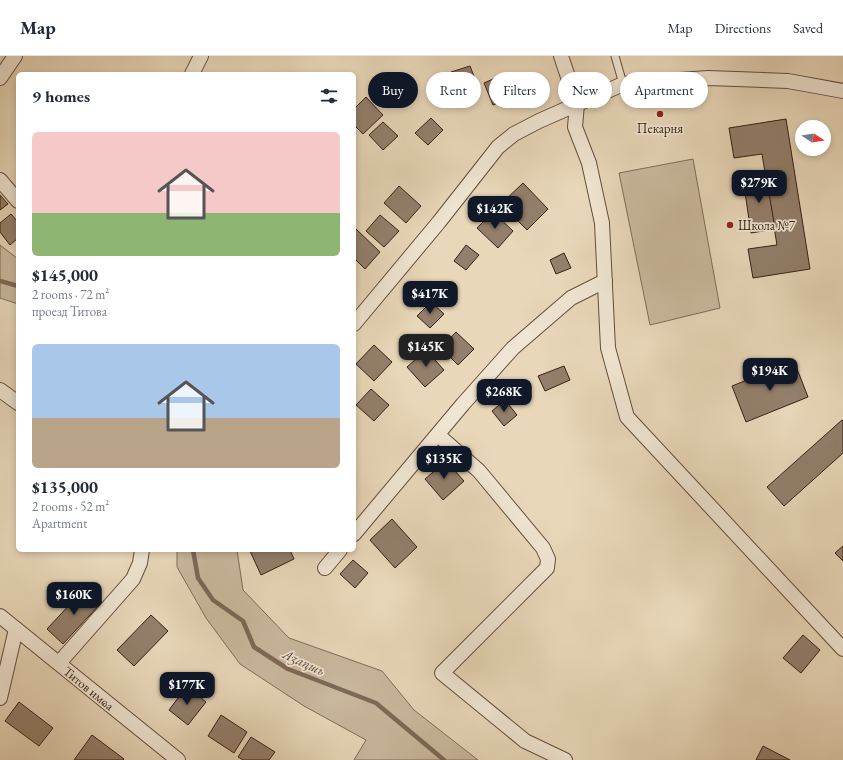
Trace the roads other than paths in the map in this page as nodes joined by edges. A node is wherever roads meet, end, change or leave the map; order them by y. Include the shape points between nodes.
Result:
1 (15, 56) edge
2 (201, 56) edge
3 (561, 56) edge
4 (615, 56) edge
5 (193, 72) edge
6 (566, 72) edge
7 (620, 74) edge
8 (0, 78) edge
9 (708, 78) edge
10 (843, 91) edge
11 (568, 108) edge
12 (577, 108) edge
13 (0, 180) edge
14 (16, 199) edge
15 (605, 281) junction
16 (356, 322) edge
17 (0, 390) edge
18 (16, 401) edge
19 (438, 435) junction
20 (356, 532) edge
21 (142, 552) edge
22 (338, 552) edge
23 (325, 568) dead end
24 (0, 616) edge
25 (16, 629) junction
26 (843, 649) edge
27 (59, 663) junction
28 (0, 698) edge
29 (178, 760) edge
30 (565, 760) edge

1 - 8 street
2 - 5 street
3 - 6 street
4 - 7 lane
9 - 10 street via 788,81
11 - 16 street via 514,134 498,147
12 - 15 street via 575,127 589,163 602,223
13 - 14 street
15 - 19 street via 571,298 513,348
15 - 26 street via 608,348 627,417
17 - 18 street
19 - 20 street
19 - 30 street via 479,471 543,548 548,559 547,568 442,673 525,741
21 - 27 street via 133,579
22 - 23 street
24 - 25 street, Титов имҩа
25 - 27 street, Титов имҩа
25 - 28 street
27 - 29 street, Титов имҩа

